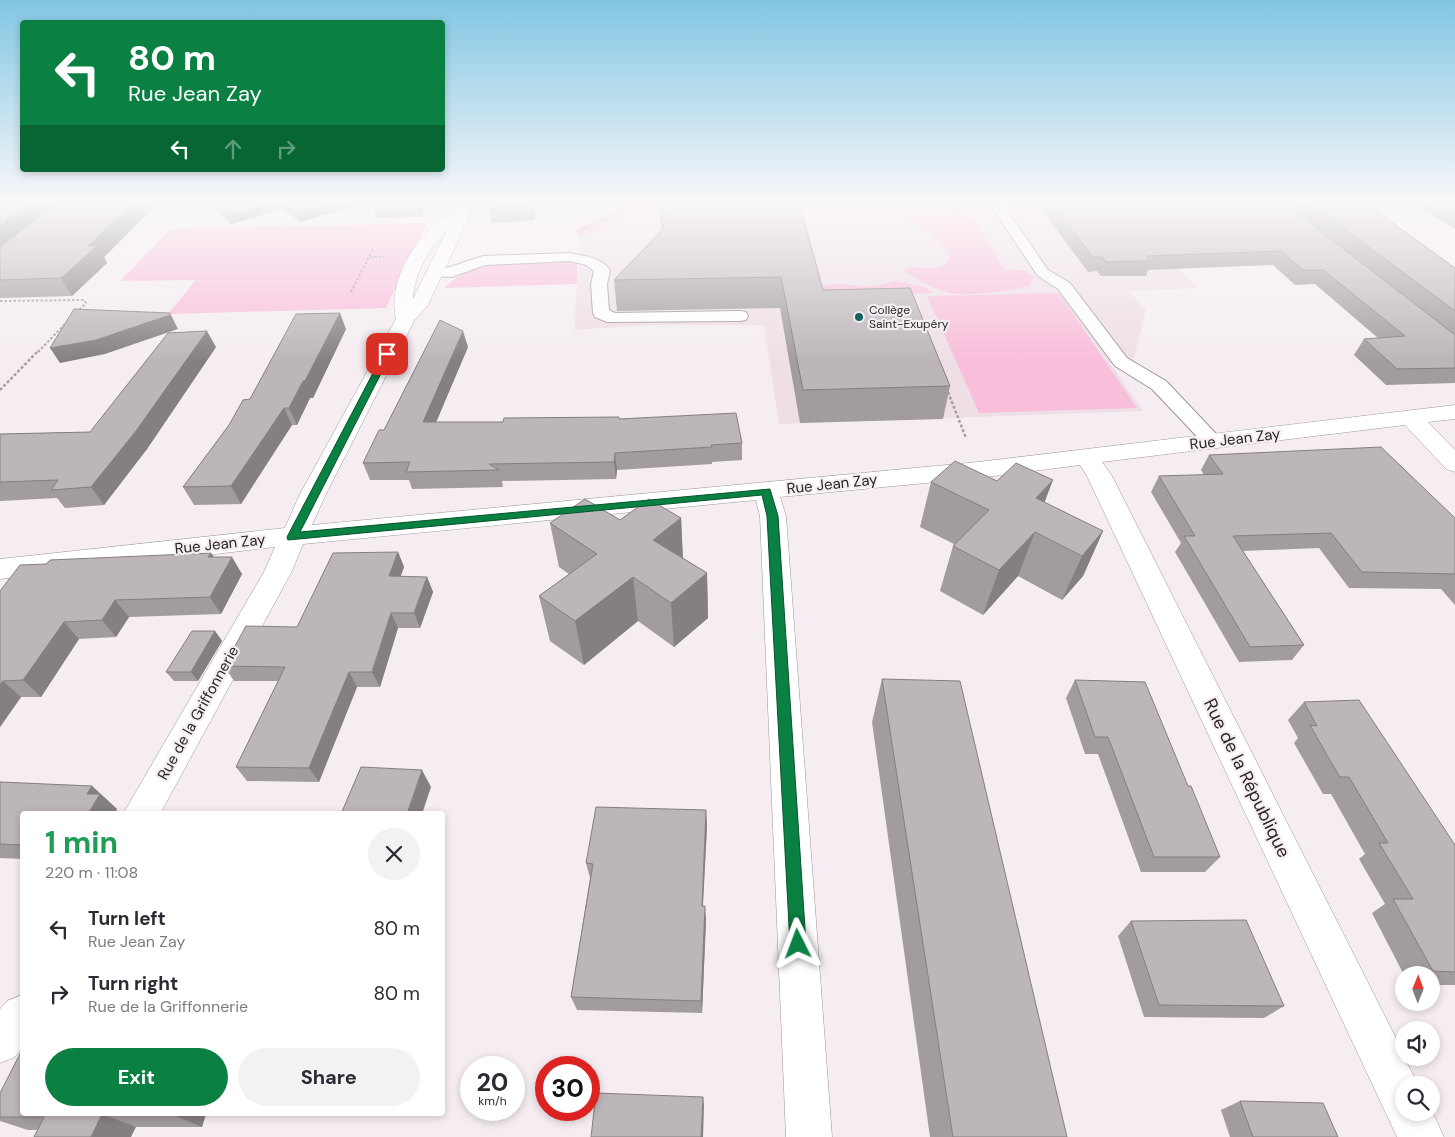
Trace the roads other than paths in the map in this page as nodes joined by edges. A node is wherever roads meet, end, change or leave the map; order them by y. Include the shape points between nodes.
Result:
1 (421, 255) edge
2 (443, 255) edge
3 (1031, 255) edge
4 (434, 273) junction
5 (740, 316) dead end
6 (406, 319) junction
7 (1455, 412) edge
8 (1410, 417) junction
9 (1213, 442) junction
10 (1086, 457) junction
11 (1455, 464) edge
12 (766, 491) junction
13 (292, 537) junction
14 (0, 569) edge
15 (143, 811) edge
16 (20, 1018) edge
17 (0, 1042) edge
18 (1395, 1083) edge
19 (1413, 1121) edge
20 (809, 1137) edge
21 (1421, 1137) edge

1 - 6 street, Rue de la Griffonnerie via 407,279 402,304
2 - 4 street, Rue de la Griffonnerie
3 - 9 lane via 1043,273 1064,286 1121,362 1160,384
4 - 5 lane via 452,272 483,261 570,258 592,262 602,270 601,313 613,318
4 - 6 street, Rue de la Griffonnerie via 419,305
6 - 13 street, Rue de la Griffonnerie
7 - 8 street, Rue Jean Zay
8 - 9 street, Rue Jean Zay
8 - 11 street
9 - 10 street, Rue Jean Zay
10 - 12 street, Rue Jean Zay
10 - 18 street, Rue de la République via 1105,485
12 - 13 street, Rue Jean Zay
12 - 20 street via 773,516
13 - 14 street, Rue Jean Zay
13 - 15 street, Rue de la Griffonnerie via 278,571
16 - 17 street
19 - 21 street

